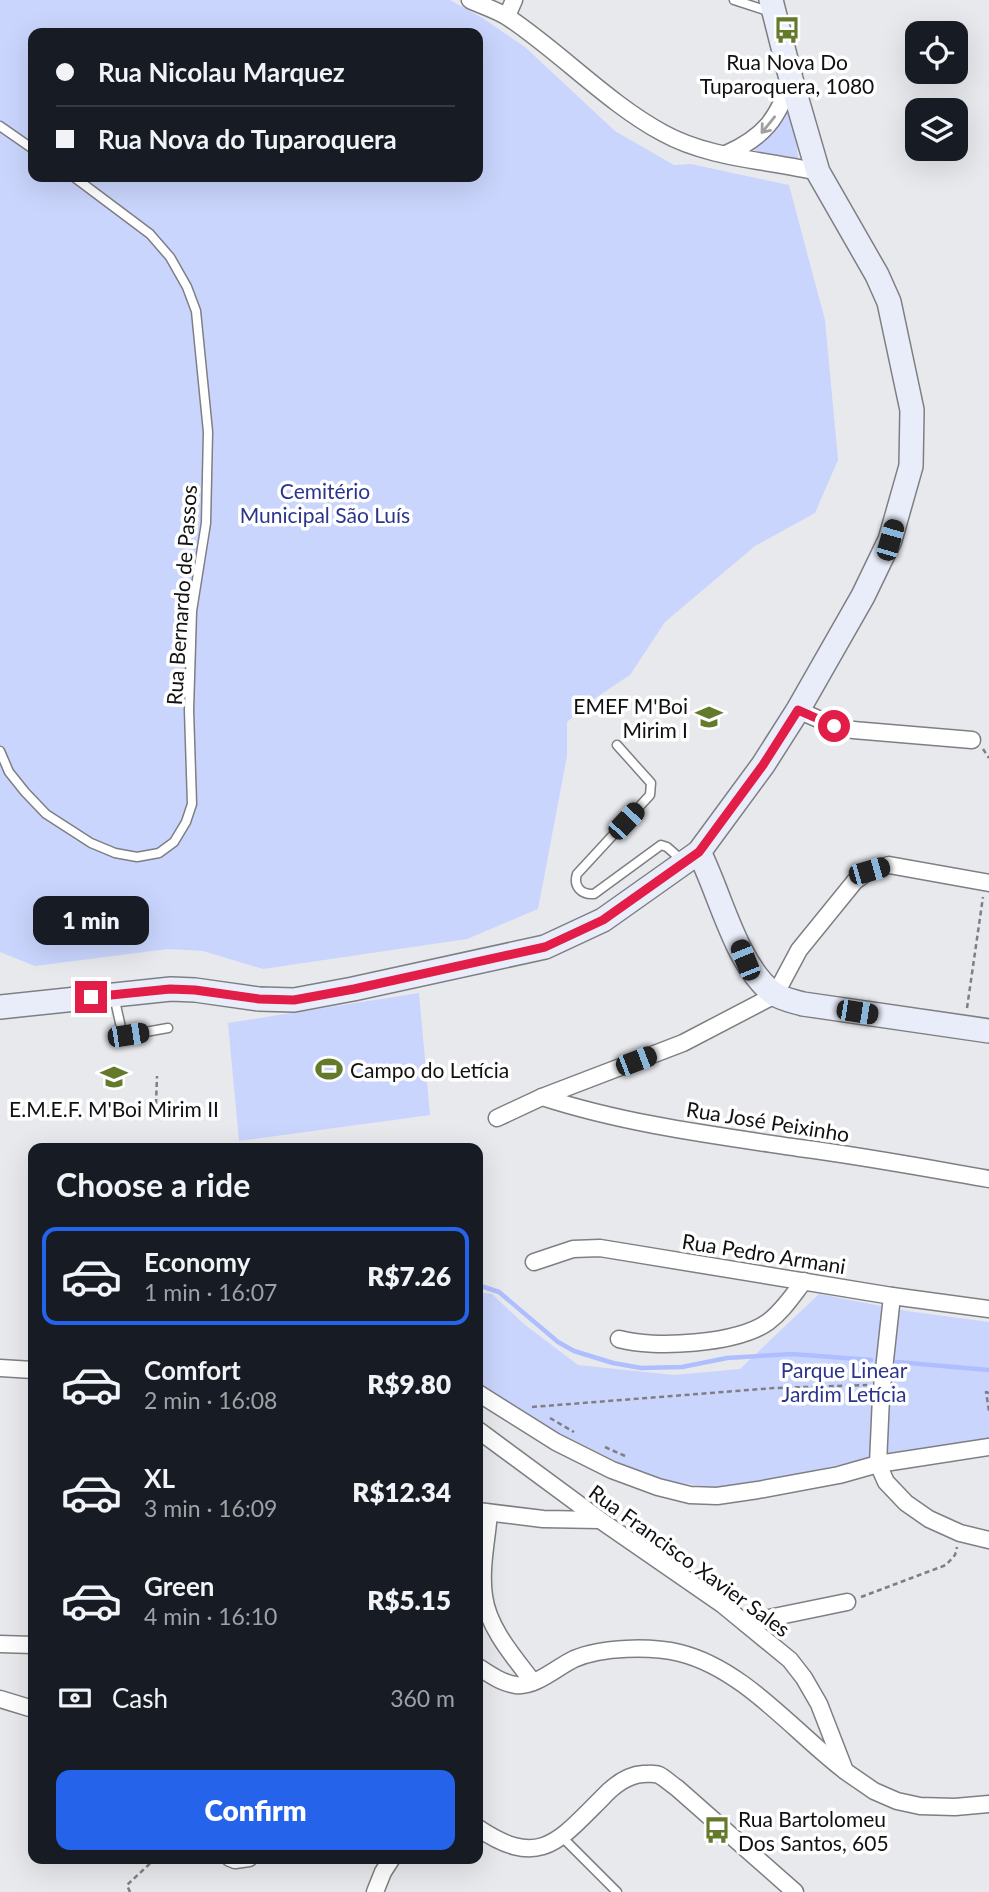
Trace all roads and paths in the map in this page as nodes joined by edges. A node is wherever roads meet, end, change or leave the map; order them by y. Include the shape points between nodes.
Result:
1 (470, 0) edge
2 (514, 0) edge
3 (734, 0) edge
4 (772, 7) edge
5 (507, 16) junction
6 (791, 79) junction
7 (0, 126) edge
8 (28, 146) edge
9 (726, 154) junction
10 (818, 172) junction
11 (81, 182) edge
12 (798, 710) junction
13 (972, 740) dead end
14 (617, 744) dead end
15 (0, 751) edge
16 (692, 857) junction
17 (987, 883) edge
18 (114, 995) junction
19 (775, 995) junction
20 (0, 1007) edge
21 (169, 1028) dead end
22 (964, 1028) junction
23 (989, 1031) edge
24 (156, 1076) dead end
25 (542, 1097) junction
26 (156, 1104) dead end
27 (497, 1118) dead end
28 (989, 1179) edge
29 (534, 1262) dead end
30 (804, 1281) junction
31 (892, 1296) junction
32 (989, 1309) edge
33 (619, 1339) dead end
34 (0, 1368) edge
35 (28, 1370) edge
36 (882, 1386) junction
37 (989, 1393) edge
38 (483, 1396) edge
39 (524, 1403) dead end
40 (532, 1407) junction
41 (989, 1411) edge
42 (483, 1434) edge
43 (582, 1436) dead end
44 (989, 1447) edge
45 (606, 1448) dead end
46 (630, 1459) dead end
47 (878, 1464) junction
48 (484, 1512) edge
49 (600, 1520) junction
50 (960, 1533) junction
51 (989, 1540) edge
52 (848, 1602) joint
53 (745, 1623) junction
54 (0, 1644) edge
55 (28, 1645) edge
56 (483, 1670) edge
57 (533, 1682) junction
58 (0, 1699) edge
59 (28, 1707) edge
60 (845, 1771) junction
61 (989, 1804) edge
62 (483, 1832) edge
63 (562, 1838) junction
64 (150, 1864) edge
65 (389, 1864) edge
66 (130, 1892) edge
67 (375, 1892) edge
68 (617, 1892) edge
69 (795, 1892) edge

1 - 5 street
2 - 5 street
3 - 4 lane
4 - 6 street
5 - 9 street via 664,134
6 -> 9 street via 782,106 770,123 757,138
6 - 10 street
7 - 8 lane
9 - 10 street
10 - 12 street via 888,302 912,410 911,466 890,540
11 - 15 lane, Rua Bernardo de Passos via 150,234 170,257 196,311 208,432 206,523 192,611 192,804 174,842 159,853 137,857 116,853 46,814 9,772
12 - 13 street via 853,730
12 - 16 street via 763,765
14 - 16 lane via 651,783 650,794 577,874 578,888 594,894 661,845
16 - 18 street via 603,920 545,947 294,1000 170,989
16 - 19 street via 745,960
17 - 19 street via 889,865 869,871 855,881 799,950
17 - 22 path
18 - 20 street
18 - 21 lane via 122,1032
19 - 22 street via 803,1004
19 - 25 street via 683,1043
22 - 23 street
24 - 26 path
25 - 27 street
25 - 28 street, Rua José Peixinho via 590,1113
29 - 30 street, Rua Pedro Armani via 573,1249 600,1248
30 - 31 street, Rua Pedro Armani
30 - 33 street via 770,1321 747,1332 686,1344
31 - 32 street, Rua Pedro Armani
31 - 36 street
34 - 35 street
36 - 40 path via 774,1388
36 - 47 street
37 - 41 path
38 - 47 street via 556,1442 612,1470 690,1495 758,1490
39 - 40 path
40 - 43 path
42 - 49 street, Rua Francisco Xavier Sales
44 - 47 street
45 - 46 path
47 - 50 street via 886,1482 906,1503
48 - 49 street
48 - 57 street via 484,1598 502,1640
49 - 53 street, Rua Francisco Xavier Sales
50 - 51 street
50 - 52 path via 955,1555 946,1565
52 - 53 street
53 - 60 street, Rua Francisco Xavier Sales via 790,1660 804,1678
54 - 55 street
56 - 57 street via 508,1683
57 - 60 street via 576,1658 610,1651 680,1654 727,1674 754,1693
58 - 59 street
60 - 61 street via 897,1801 920,1806
62 - 63 street via 517,1848 544,1847
63 - 68 lane
63 - 69 street via 614,1786 635,1775 657,1773
64 - 66 path via 127,1885
65 - 67 street

